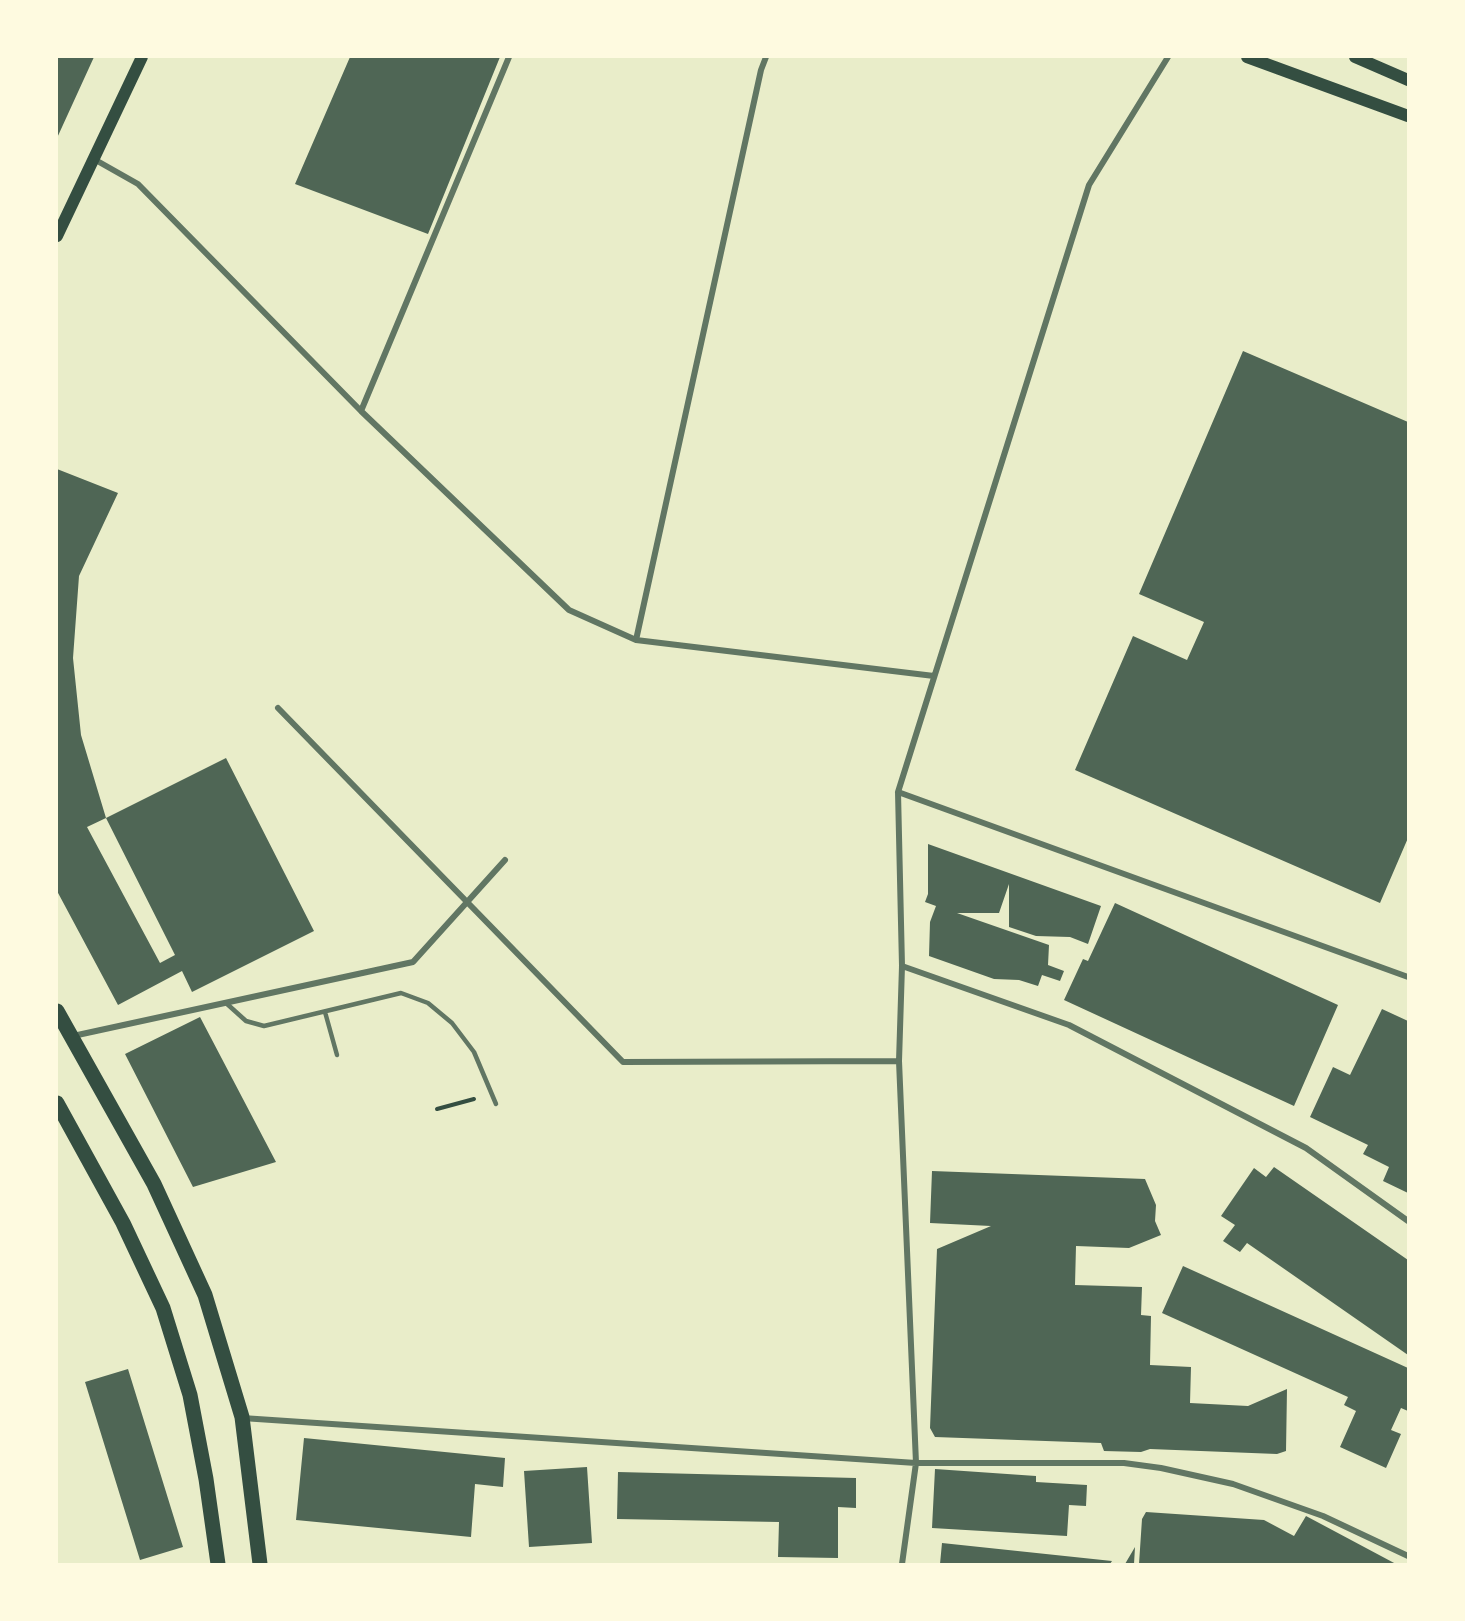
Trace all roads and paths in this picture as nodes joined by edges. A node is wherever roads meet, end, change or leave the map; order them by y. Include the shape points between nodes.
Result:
1 (142, 57) edge
2 (509, 57) edge
3 (766, 57) edge
4 (1168, 57) edge
5 (1247, 57) edge
6 (1355, 57) edge
7 (1408, 80) edge
8 (1408, 116) edge
9 (92, 158) junction
10 (57, 236) edge
11 (361, 411) junction
12 (636, 640) junction
13 (934, 676) junction
14 (278, 708) dead end
15 (898, 792) junction
16 (505, 860) dead end
17 (467, 902) junction
18 (902, 966) junction
19 (1408, 977) edge
20 (226, 1003) junction
21 (57, 1011) edge
22 (325, 1012) junction
23 (71, 1036) junction
24 (337, 1055) dead end
25 (899, 1061) junction
26 (482, 1097) dead end
27 (57, 1103) edge
28 (496, 1104) dead end
29 (437, 1109) dead end
30 (1408, 1221) edge
31 (242, 1418) junction
32 (916, 1463) junction
33 (1408, 1556) edge
34 (218, 1564) edge
35 (260, 1564) edge
36 (902, 1564) edge

1 - 9 main road
2 - 11 street
3 - 12 street
4 - 13 street via 1089,185
5 - 8 main road
6 - 7 main road
9 - 10 main road
9 - 11 street via 138,184
11 - 12 street via 569,610
12 - 13 street
13 - 15 street
14 - 17 street
15 - 18 street
15 - 19 street
16 - 17 street
17 - 20 street via 412,962
17 - 25 street via 623,1062
18 - 25 street
18 - 30 street via 1069,1025 1305,1148
20 - 22 lane via 246,1021 264,1026
20 - 23 street
21 - 23 main road
22 - 24 lane
22 - 28 lane via 400,993 428,1003 452,1023 474,1052
23 - 31 main road via 154,1184 205,1295
25 - 32 street
26 - 29 path
27 - 34 main road via 123,1223 162,1308 190,1395
31 - 32 street
31 - 35 main road
32 - 33 street via 1124,1463 1161,1468 1233,1484 1312,1512
32 - 36 street

